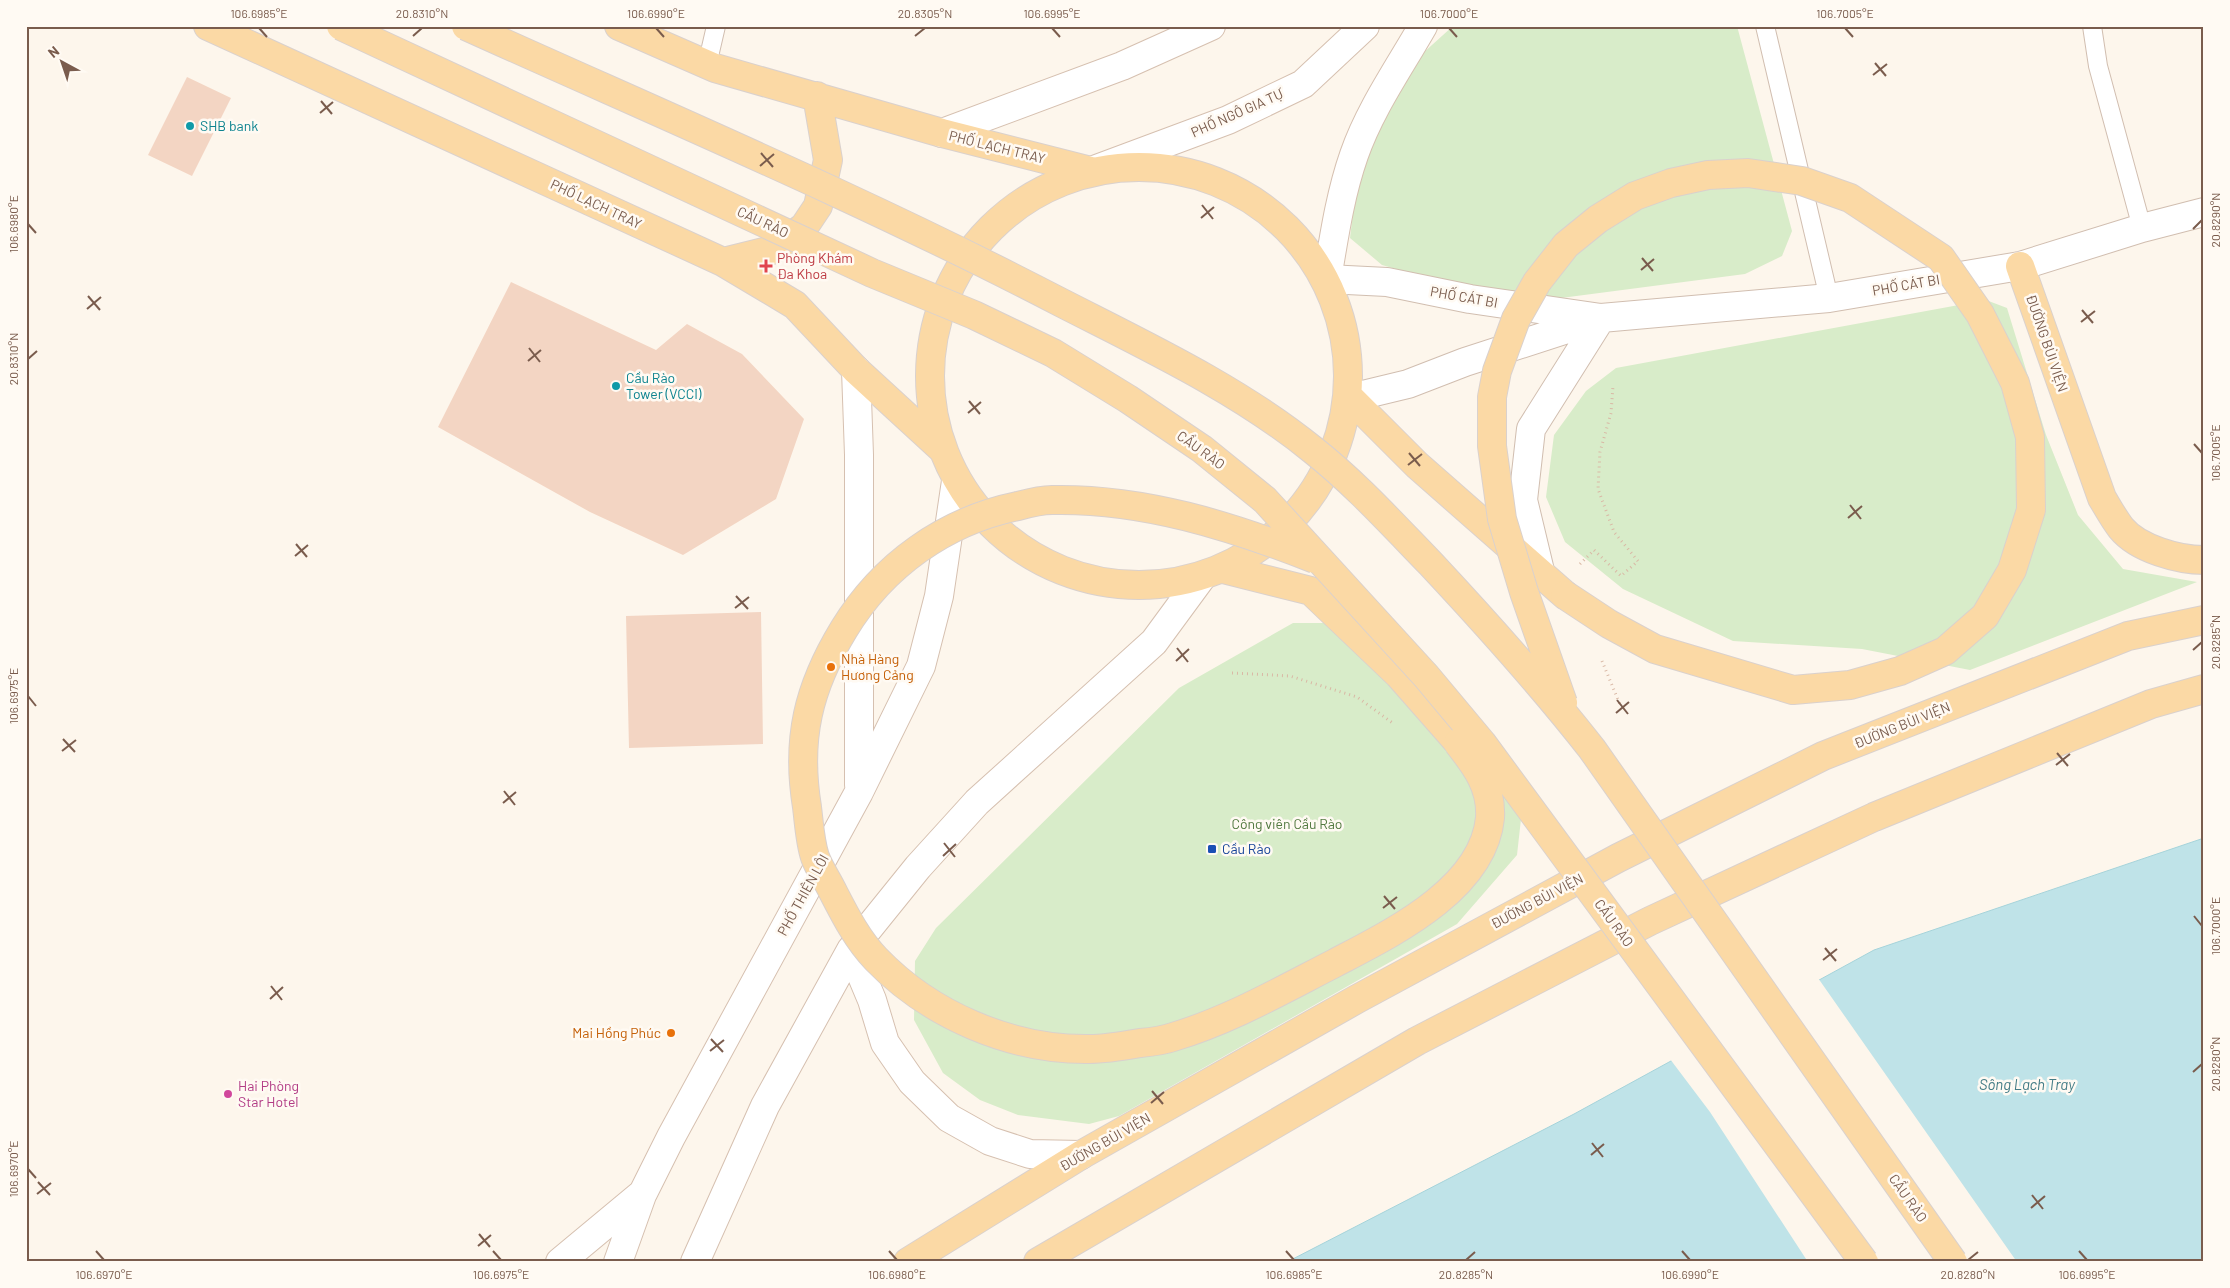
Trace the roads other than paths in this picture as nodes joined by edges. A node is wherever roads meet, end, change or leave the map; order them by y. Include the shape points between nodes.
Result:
1 (208, 26) edge
2 (340, 26) edge
3 (466, 26) edge
4 (619, 26) edge
5 (716, 26) edge
6 (1365, 26) edge
7 (1423, 26) edge
8 (1765, 26) edge
9 (2092, 26) edge
10 (1193, 30) edge
11 (707, 65) junction
12 (817, 96) junction
13 (942, 133) junction
14 (1091, 171) junction
15 (2204, 212) edge
16 (2142, 228) junction
17 (724, 262) junction
18 (2020, 266) junction
19 (1327, 278) junction
20 (1829, 298) junction
21 (1601, 318) junction
22 (856, 370) junction
23 (1350, 398) junction
24 (941, 448) junction
25 (956, 481) junction
26 (2204, 560) edge
27 (1320, 561) junction
28 (1540, 571) junction
29 (1212, 574) junction
30 (2204, 620) edge
31 (2204, 689) edge
32 (1568, 719) junction
33 (859, 792) junction
34 (851, 950) junction
35 (1081, 1154) junction
36 (643, 1193) junction
37 (696, 1261) edge
38 (560, 1262) edge
39 (618, 1262) edge
40 (908, 1262) edge
41 (1038, 1262) edge
42 (1864, 1262) edge
43 (1953, 1262) edge

1 - 17 main road, PHỐ LẠCH TRAY
2 - 27 main road, CẦU RÀO, bridge via 1053,353 1202,449 1266,500
3 - 32 main road, CẦU RÀO, bridge via 968,254 1148,346 1229,392 1313,449 1377,507 1478,614
4 - 11 main road, PHỐ LẠCH TRAY
5 - 11 lane
6 - 14 main road, PHỐ NGÔ GIA TỰ via 1303,84 1228,120
7 - 19 main road via 1373,112 1355,154 1339,207
8 - 20 lane
9 - 16 lane via 2098,66
10 - 13 main road via 1122,66
11 - 12 main road, PHỐ LẠCH TRAY
12 - 13 main road, PHỐ LẠCH TRAY
12 - 17 main road via 828,160 818,206 804,227 772,250
13 - 14 main road, PHỐ LẠCH TRAY
14 - 19 main road via 1161,166 1228,184 1285,223
14 - 24 main road via 1033,195 984,235 948,288 930,348 931,412
15 - 16 main road, PHỐ CÁT BI
16 - 18 main road, PHỐ CÁT BI
17 - 22 main road, PHỐ LẠCH TRAY via 795,305
18 - 20 main road, PHỐ CÁT BI
18 - 26 main road, ĐƯỜNG BÙI VIỆN via 2102,498 2122,530 2152,549 2188,560
19 - 21 main road, PHỐ CÁT BI via 1387,282 1470,299
19 - 23 main road via 1347,336
20 - 21 main road, PHỐ CÁT BI
21 - 23 main road, PHỐ CÁT BI via 1408,384
21 - 28 main road via 1530,429 1523,500
22 - 24 main road, PHỐ LẠCH TRAY
22 - 33 main road
23 - 28 main road via 1430,477
23 - 29 main road via 1336,452 1309,500 1271,540
24 - 25 main road
25 - 29 main road via 990,526 1036,560 1088,581 1145,587
25 - 33 main road, PHỐ THIÊN LÔI via 939,596 921,666
27 - 29 main road, bridge via 1247,532 1134,505 1046,500 1002,509 959,523 922,545 885,576 855,611 833,647 804,725 801,770 814,856 850,926 874,958 938,1008 1008,1038 1056,1047 1090,1050 1170,1038 1234,1015 1399,929 1460,882 1479,852 1490,821 1489,792 1478,768 1399,675 1311,591
27 - 42 main road, CẦU RÀO, bridge via 1426,676 1482,743
28 - 32 main road, bridge via 1565,595 1655,650 1748,679 1793,690 1850,685 1900,671 1945,651 1985,616 2012,570 2031,510 2030,437 2015,383 1980,314 1941,258 1850,198 1802,181 1748,173 1708,175 1634,196 1598,219 1566,245 1537,282 1505,347 1492,397 1492,446 1502,519
29 - 34 main road via 1154,642 977,802 918,867
30 - 35 main road, ĐƯỜNG BÙI VIỆN via 2128,636 1823,756 1609,863 1357,999
31 - 41 main road via 2151,704 1874,817 1650,921 1418,1041
32 - 43 main road, CẦU RÀO, bridge
33 - 36 main road, PHỐ THIÊN LÔI via 670,1136
34 - 35 main road via 885,1042 912,1082 949,1118 990,1141 1030,1154
34 - 37 main road via 765,1106
35 - 40 main road, ĐƯỜNG BÙI VIỆN
36 - 38 main road, PHỐ THIÊN LÔI
36 - 39 main road

